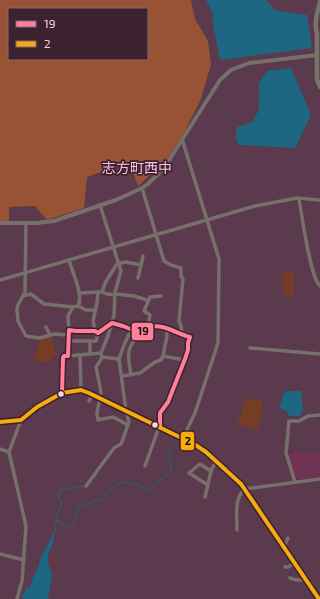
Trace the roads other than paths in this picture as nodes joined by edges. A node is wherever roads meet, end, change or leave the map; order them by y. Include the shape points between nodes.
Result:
1 (320, 2) edge
2 (317, 55) junction
3 (320, 87) edge
4 (182, 139) junction
5 (142, 188) junction
6 (299, 199) junction
7 (320, 200) edge
8 (100, 205) junction
9 (207, 220) junction
10 (0, 223) edge
11 (26, 223) junction
12 (156, 235) junction
13 (113, 248) junction
14 (143, 256) dead end
15 (69, 260) junction
16 (119, 264) junction
17 (141, 266) junction
18 (26, 272) junction
19 (138, 278) dead end
20 (0, 280) edge
21 (320, 286) edge
22 (98, 292) junction
23 (102, 292) junction
24 (79, 293) junction
25 (115, 294) junction
26 (23, 296) junction
27 (161, 296) dead end
28 (148, 300) junction
29 (78, 306) junction
30 (73, 307) junction
31 (95, 310) junction
32 (112, 323) junction
33 (46, 327) dead end
34 (148, 328) junction
35 (166, 328) junction
36 (68, 330) junction
37 (131, 330) junction
38 (96, 332) junction
39 (140, 333) junction
40 (50, 335) junction
41 (68, 335) junction
42 (182, 335) junction
43 (68, 341) junction
44 (90, 341) junction
45 (250, 348) dead end
46 (90, 354) junction
47 (320, 354) edge
48 (80, 355) junction
49 (102, 355) junction
50 (128, 355) junction
51 (68, 356) junction
52 (163, 356) junction
53 (120, 358) junction
54 (185, 360) junction
55 (132, 374) junction
56 (122, 376) junction
57 (81, 390) junction
58 (62, 393) junction
59 (92, 395) junction
60 (99, 398) junction
61 (89, 401) dead end
62 (126, 411) junction
63 (320, 415) edge
64 (21, 420) junction
65 (0, 422) edge
66 (128, 425) junction
67 (159, 427) junction
68 (183, 438) junction
69 (0, 449) edge
70 (9, 452) junction
71 (216, 461) junction
72 (145, 466) dead end
73 (212, 471) junction
74 (320, 479) edge
75 (295, 482) junction
76 (208, 485) junction
77 (86, 486) dead end
78 (244, 489) junction
79 (205, 497) dead end
80 (238, 530) dead end
81 (288, 538) dead end
82 (284, 547) junction
83 (0, 554) edge
84 (24, 560) junction
85 (295, 563) junction
86 (285, 567) dead end
87 (290, 578) dead end
88 (306, 580) junction
89 (17, 599) edge
90 (319, 599) edge

1 - 2 main road via 316,18
2 - 3 main road via 317,79
2 - 4 street via 249,63 231,70 220,80
4 - 5 street via 164,168
4 - 9 street
5 - 8 street
5 - 12 street
6 - 7 street
6 - 9 street via 255,206
6 - 21 street via 311,267 315,281
8 - 11 street via 54,220
8 - 13 street
9 - 12 street
9 - 68 street via 218,259 218,343 195,413
10 - 11 street
11 - 18 street
12 - 13 street
12 - 42 street via 164,260 181,268 183,279 179,321
13 - 15 street
13 - 16 street
14 - 17 street
15 - 18 street
15 - 24 street
16 - 17 street via 126,262
16 - 23 street via 105,283
16 - 25 street via 121,271
17 - 19 street
18 - 20 street
18 - 26 street
22 - 23 street
22 - 24 street
22 - 31 street
23 - 25 street
24 - 29 street
25 - 28 street
25 - 32 street
26 - 30 street via 31,294 44,304
26 - 40 street via 17,309 18,321 25,335 40,338
27 - 28 street via 150,297
28 - 34 street via 144,311 150,315
29 - 30 street
29 - 31 street via 86,310
30 - 36 street via 68,316
31 - 38 street via 92,324
32 - 37 street
32 - 38 street
32 - 49 street
33 - 40 street
34 - 35 street
34 - 39 street
35 - 42 street
35 - 52 street
36 - 38 street
36 - 41 street
37 - 39 street
37 - 53 street
38 - 44 street via 96,341
39 - 50 street
40 - 41 street
41 - 43 street
42 - 54 street via 190,337
43 - 44 street
43 - 51 street
44 - 46 street
45 - 47 street
46 - 48 street
46 - 49 street
48 - 51 street
48 - 57 street
49 - 53 street
49 - 60 street via 96,367 101,392
50 - 53 street
50 - 55 street
51 - 58 street via 63,358
52 - 54 street
52 - 55 street via 161,360 140,373
53 - 56 street
54 - 67 street via 168,402 160,413
55 - 56 street
56 - 62 street
57 - 58 street
57 - 59 street
58 - 64 street via 37,407
59 - 60 street
59 - 61 street
60 - 62 street
60 - 66 street via 98,420 113,417
62 - 66 street
62 - 67 street
63 - 75 street via 289,421 286,452
64 - 65 street
64 - 70 street
66 - 77 street via 121,444 114,448
67 - 68 street
67 - 72 street
68 - 71 street
69 - 70 street
70 - 84 street via 26,526
71 - 73 street
71 - 78 street
73 - 76 street
73 - 76 street via 200,464 189,473
74 - 75 street
75 - 78 street
76 - 79 street
78 - 80 street via 236,506
78 - 82 street
81 - 82 street
82 - 85 street
83 - 84 street
84 - 89 street
85 - 86 street
85 - 88 street
87 - 88 street
88 - 90 street

